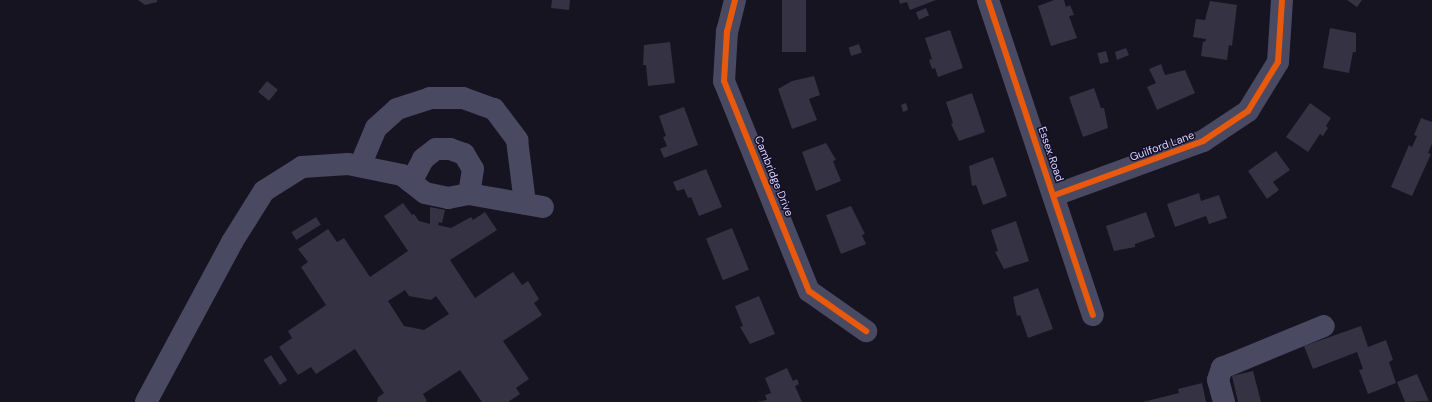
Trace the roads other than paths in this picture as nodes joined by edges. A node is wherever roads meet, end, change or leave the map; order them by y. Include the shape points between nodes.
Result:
1 (735, 0) edge
2 (988, 0) edge
3 (1282, 0) edge
4 (360, 166) junction
5 (411, 182) junction
6 (469, 194) junction
7 (1055, 195) junction
8 (1093, 315) dead end
9 (1324, 326) dead end
10 (866, 331) dead end
11 (146, 402) edge
12 (1224, 402) edge

1 - 10 street, Cambridge Drive via 727,31 724,81 809,291
2 - 7 street, Essex Road
3 - 7 street, Guilford Lane via 1278,62 1248,111 1203,142
4 - 5 street via 402,175
4 - 6 street via 376,128 397,108 430,98 464,98 494,110 517,140 534,205
4 - 11 street via 348,164 302,167 264,191 232,242
5 - 6 street via 426,193 448,198
5 - 6 street via 423,159 436,149 450,149 464,154 473,169
7 - 8 street, Essex Road
9 - 12 street via 1222,368 1218,380

